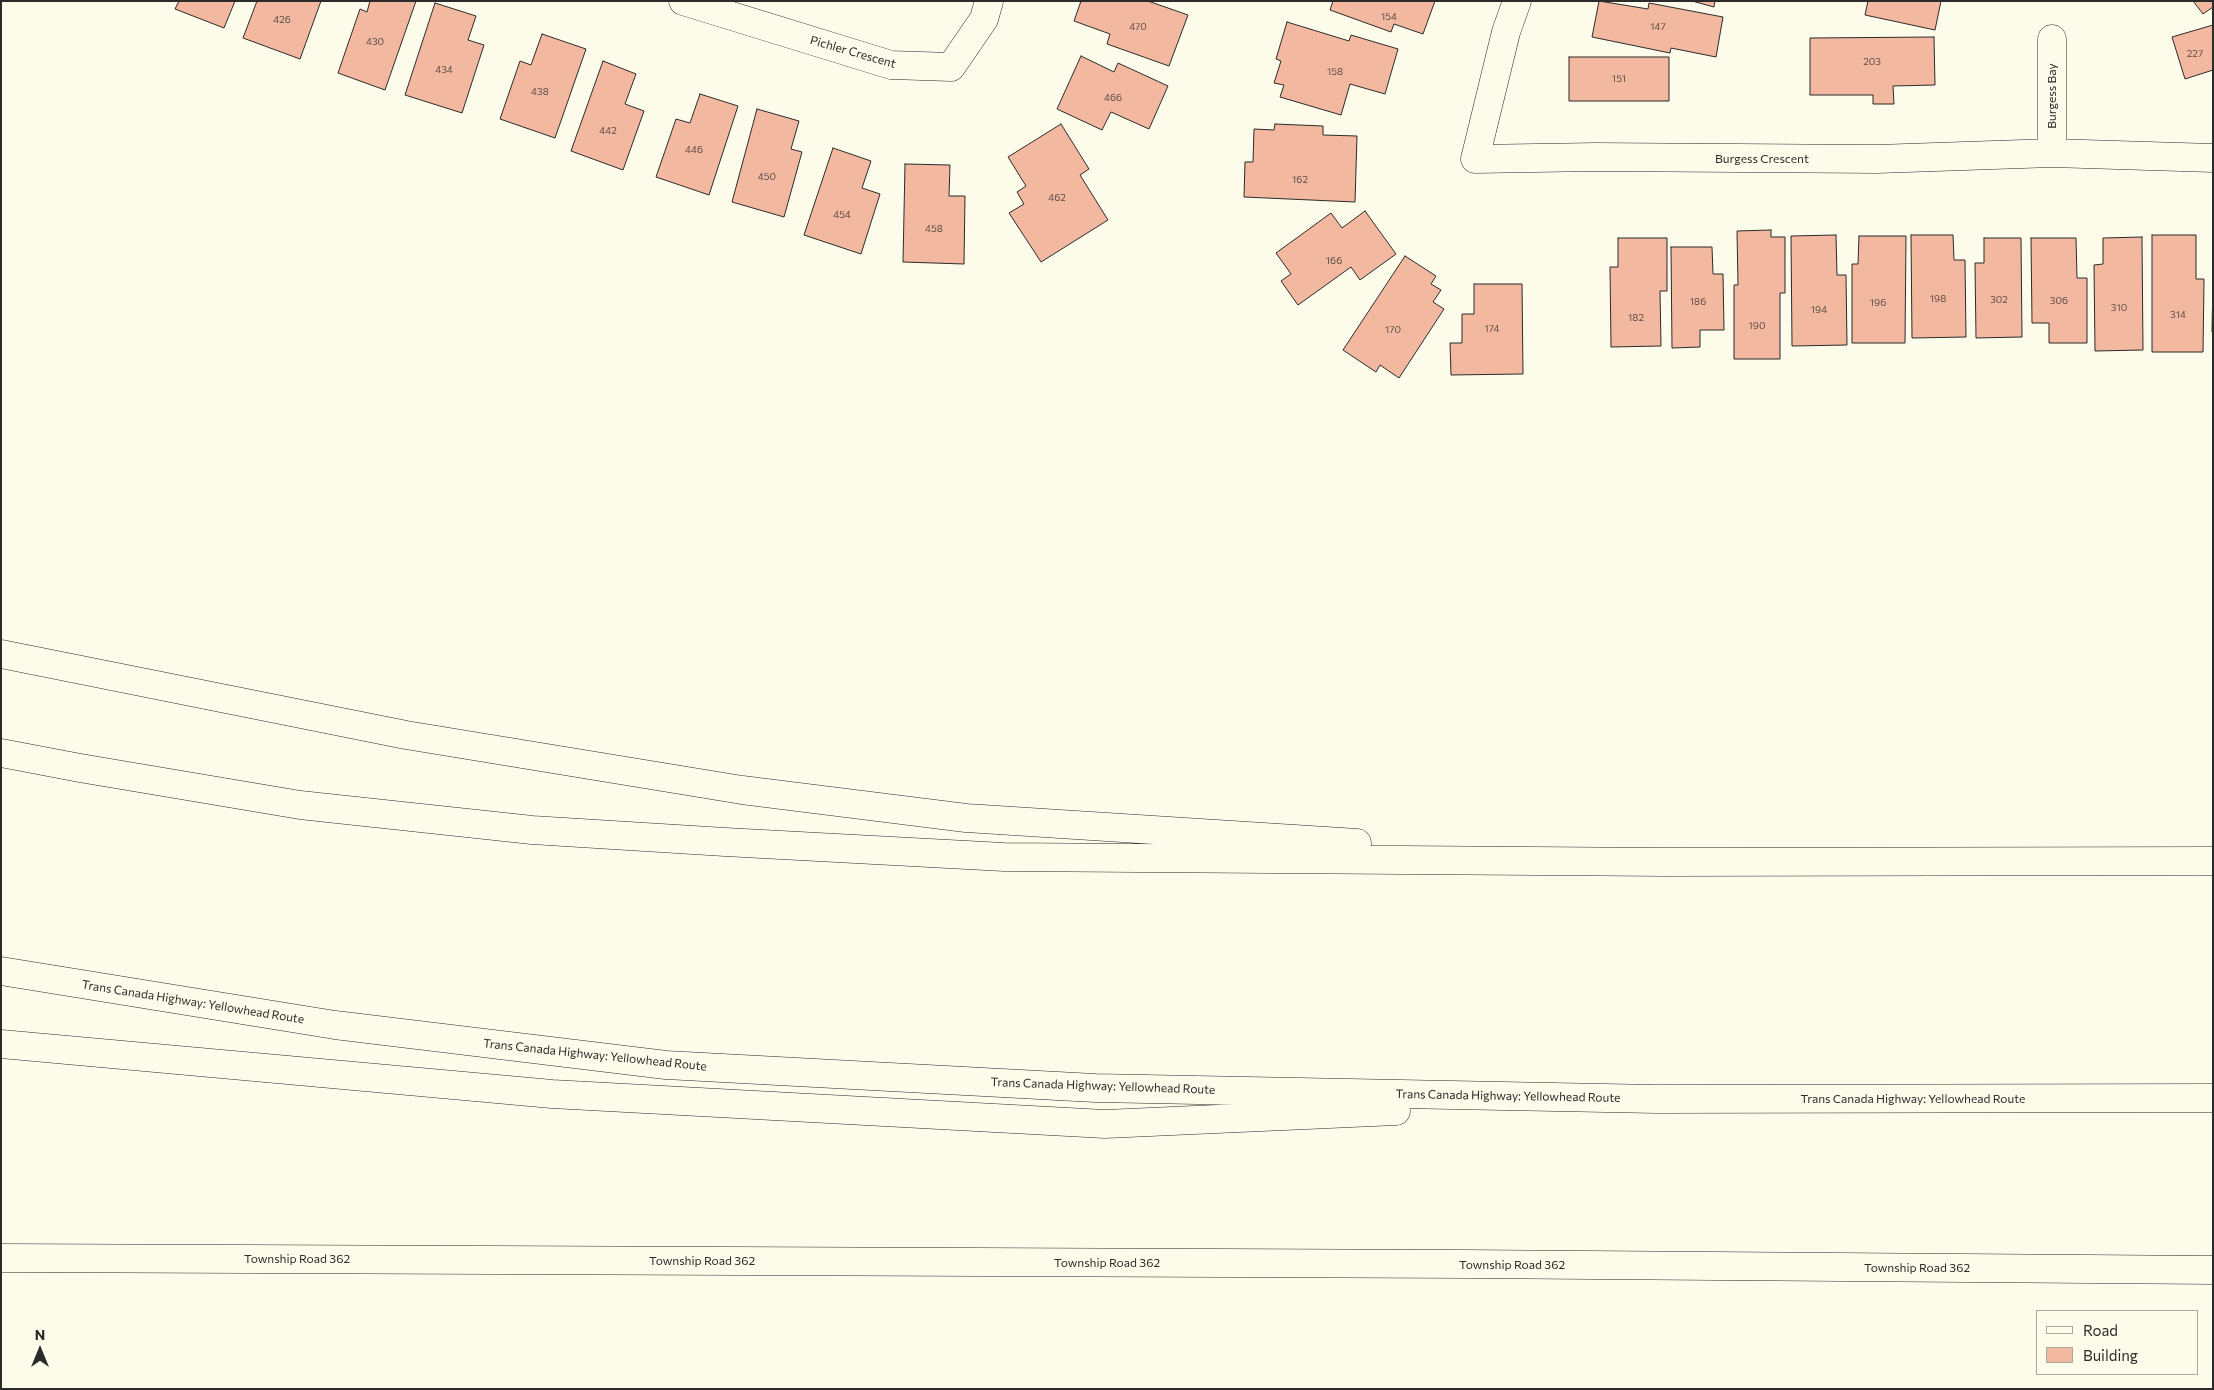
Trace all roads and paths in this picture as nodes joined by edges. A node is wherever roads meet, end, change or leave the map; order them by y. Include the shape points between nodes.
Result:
1 (683, 1) edge
2 (989, 1) edge
3 (1517, 1) edge
4 (2052, 39) dead end
5 (2052, 153) junction
6 (2213, 158) edge
7 (1, 654) edge
8 (1, 753) edge
9 (2213, 860) edge
10 (1666, 862) junction
11 (1, 971) edge
12 (1, 1044) edge
13 (2213, 1098) edge
14 (1656, 1100) junction
15 (1, 1258) edge
16 (2213, 1270) edge

1 - 2 main road, Pichler Crescent via 891,65 951,67 984,19
3 - 5 main road, Burgess Crescent via 1506,32 1475,159 1877,158
4 - 5 main road, Burgess Bay
5 - 6 main road, Burgess Crescent
7 - 10 main road via 406,735 742,790 966,818
8 - 10 main road via 300,804 532,830 696,841 1004,857
9 - 10 main road
11 - 14 main road, Trans Canada Highway: Yellowhead Route via 335,1025 666,1065 1095,1088
12 - 14 main road via 552,1094 1105,1124
13 - 14 main road, Trans Canada Highway: Yellowhead Route
15 - 16 main road, Township Road 362

